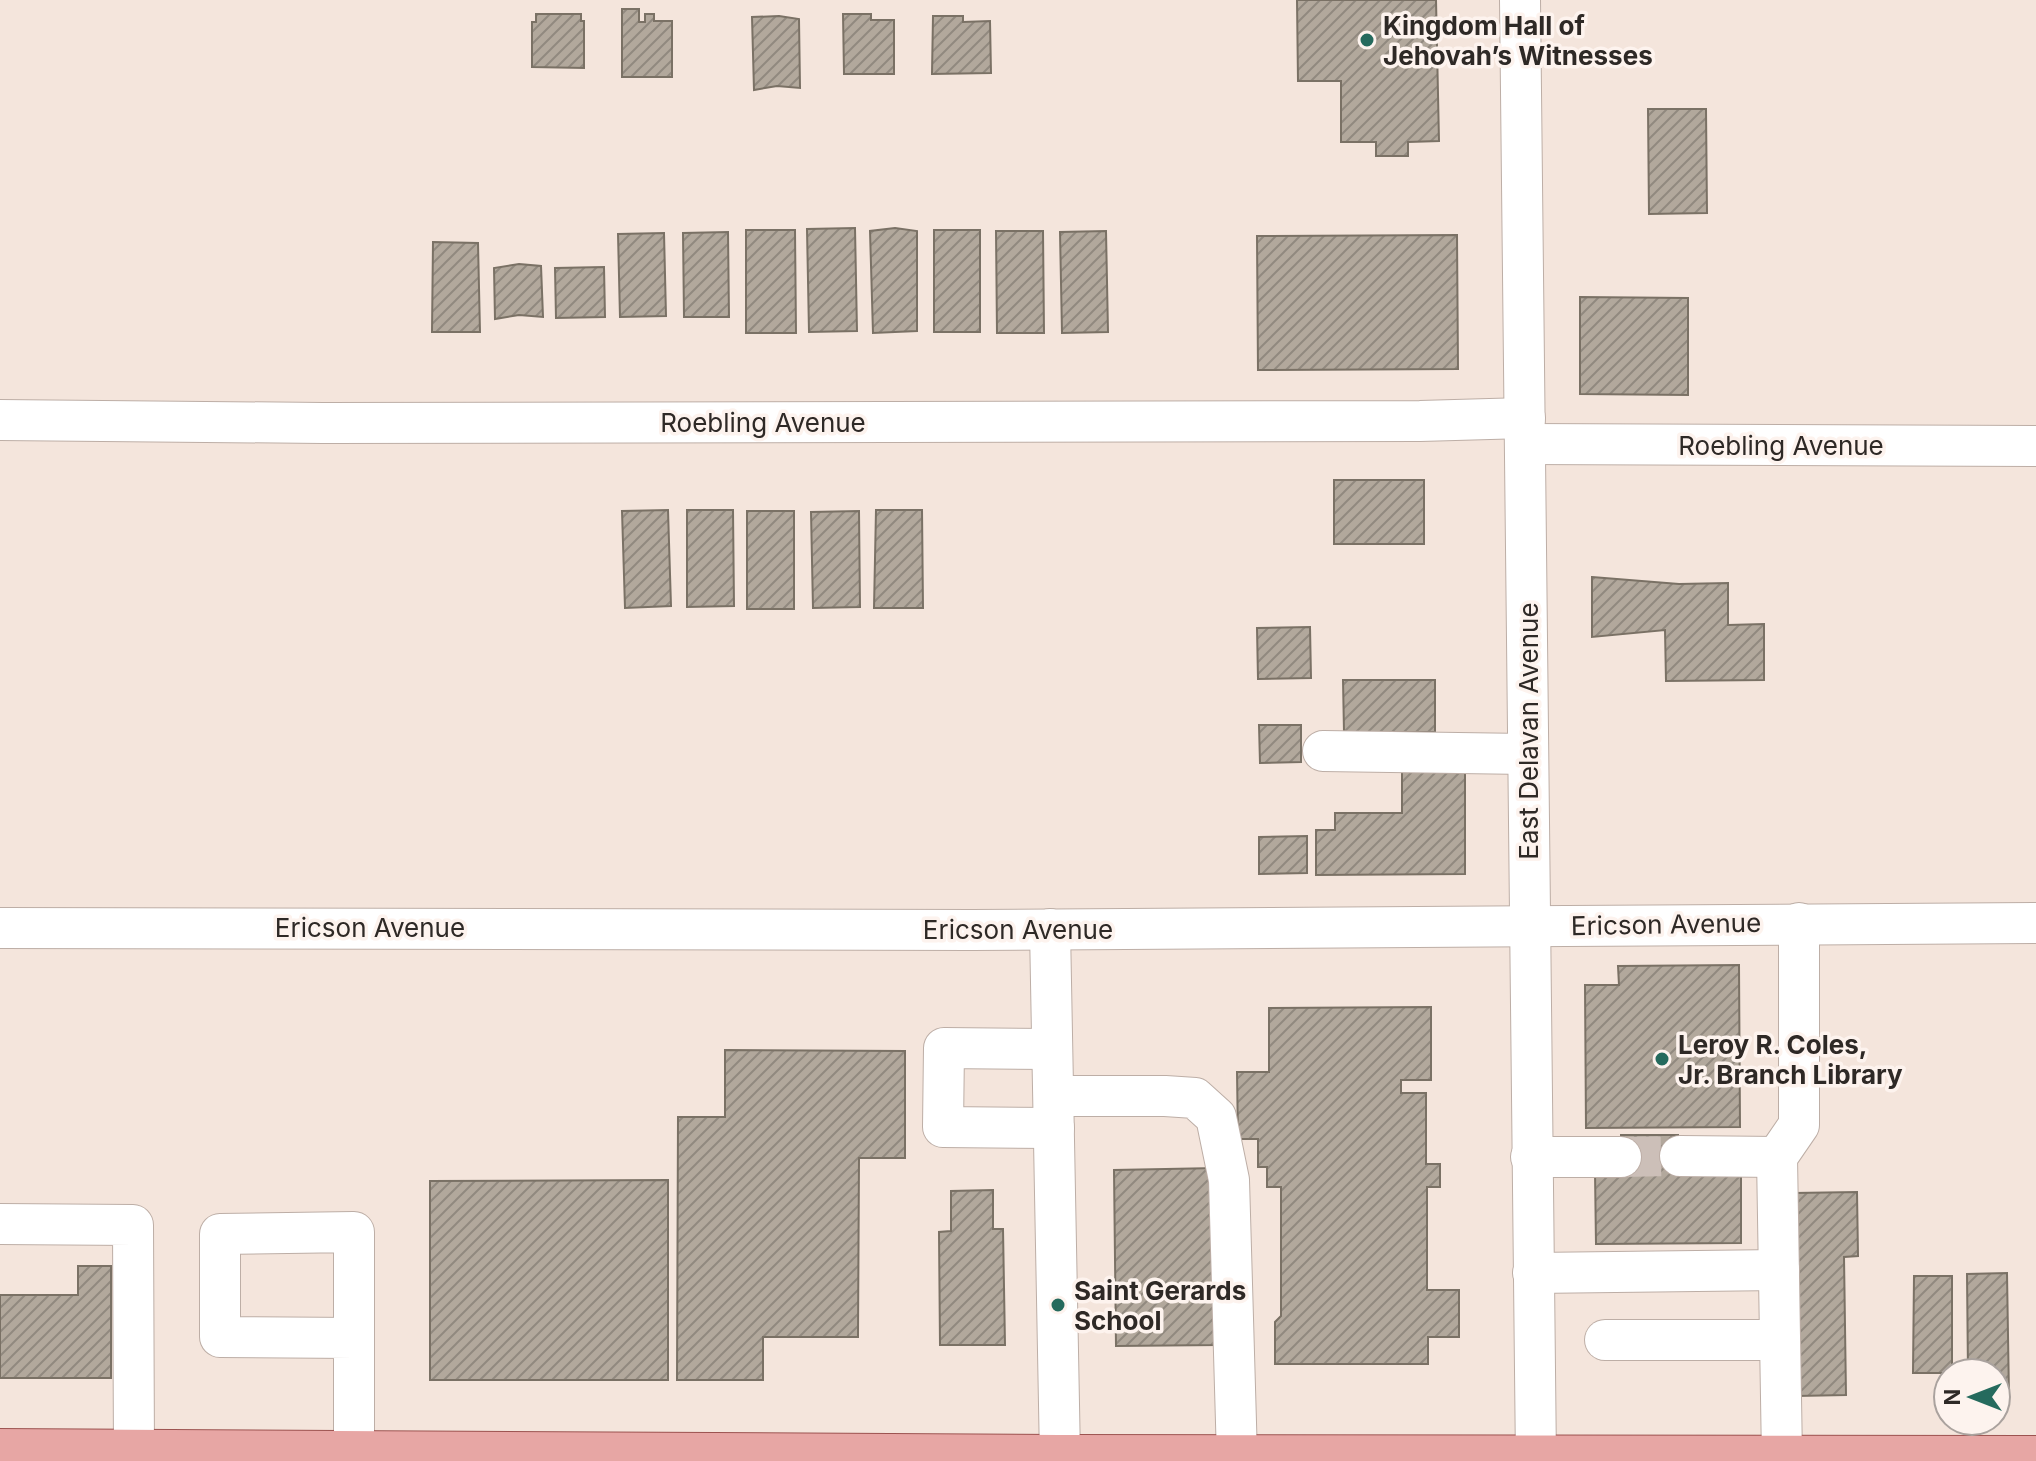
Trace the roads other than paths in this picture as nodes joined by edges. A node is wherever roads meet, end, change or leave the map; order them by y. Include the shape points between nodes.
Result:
1 (1520, 0) edge
2 (0, 420) edge
3 (1526, 431) junction
4 (2036, 446) edge
5 (1323, 751) dead end
6 (1527, 754) junction
7 (1799, 923) junction
8 (2036, 923) edge
9 (1529, 926) junction
10 (0, 928) edge
11 (1050, 929) junction
12 (1052, 1049) junction
13 (1054, 1112) junction
14 (1680, 1156) tunnel mouth
15 (1531, 1157) junction
16 (1621, 1157) tunnel mouth
17 (1777, 1157) junction
18 (0, 1224) edge
19 (1779, 1270) junction
20 (1533, 1273) junction
21 (354, 1338) dead end
22 (1605, 1340) dead end
23 (1780, 1340) junction
24 (0, 1451) edge
25 (134, 1452) junction
26 (354, 1453) junction
27 (264, 1457) edge
28 (1060, 1457) junction
29 (1237, 1457) junction
30 (1782, 1457) junction
31 (904, 1458) edge
32 (2036, 1458) edge
33 (1369, 1459) edge
34 (1536, 1459) edge
35 (1719, 1459) edge
36 (1951, 1459) edge

1 - 3 street, East Delavan Avenue
2 - 3 street, Roebling Avenue via 1388,421
3 - 4 street, Roebling Avenue
3 - 6 street, East Delavan Avenue
5 - 6 street
6 - 9 street, East Delavan Avenue
7 - 8 street, Ericson Avenue
7 - 9 street, Ericson Avenue
7 - 17 street via 1799,1125
9 - 11 street, Ericson Avenue
9 - 15 street, East Delavan Avenue
10 - 11 street, Ericson Avenue
11 - 12 street
12 - 13 street
12 - 13 street via 944,1048 943,1127
13 - 28 street
13 - 29 street via 1195,1098 1216,1117 1229,1180
14 - 17 street
15 - 16 street
15 - 20 street, East Delavan Avenue
17 - 19 street
18 - 25 street via 133,1225
19 - 20 street
19 - 23 street
20 - 34 street, East Delavan Avenue
21 - 26 street
22 - 23 street
23 - 30 street
24 - 25 main road
25 - 27 main road
26 - 27 main road
26 - 31 main road
28 - 29 main road
28 - 31 main road
29 - 33 main road
30 - 35 main road
30 - 36 main road
32 - 36 main road
33 - 34 main road
34 - 35 main road

